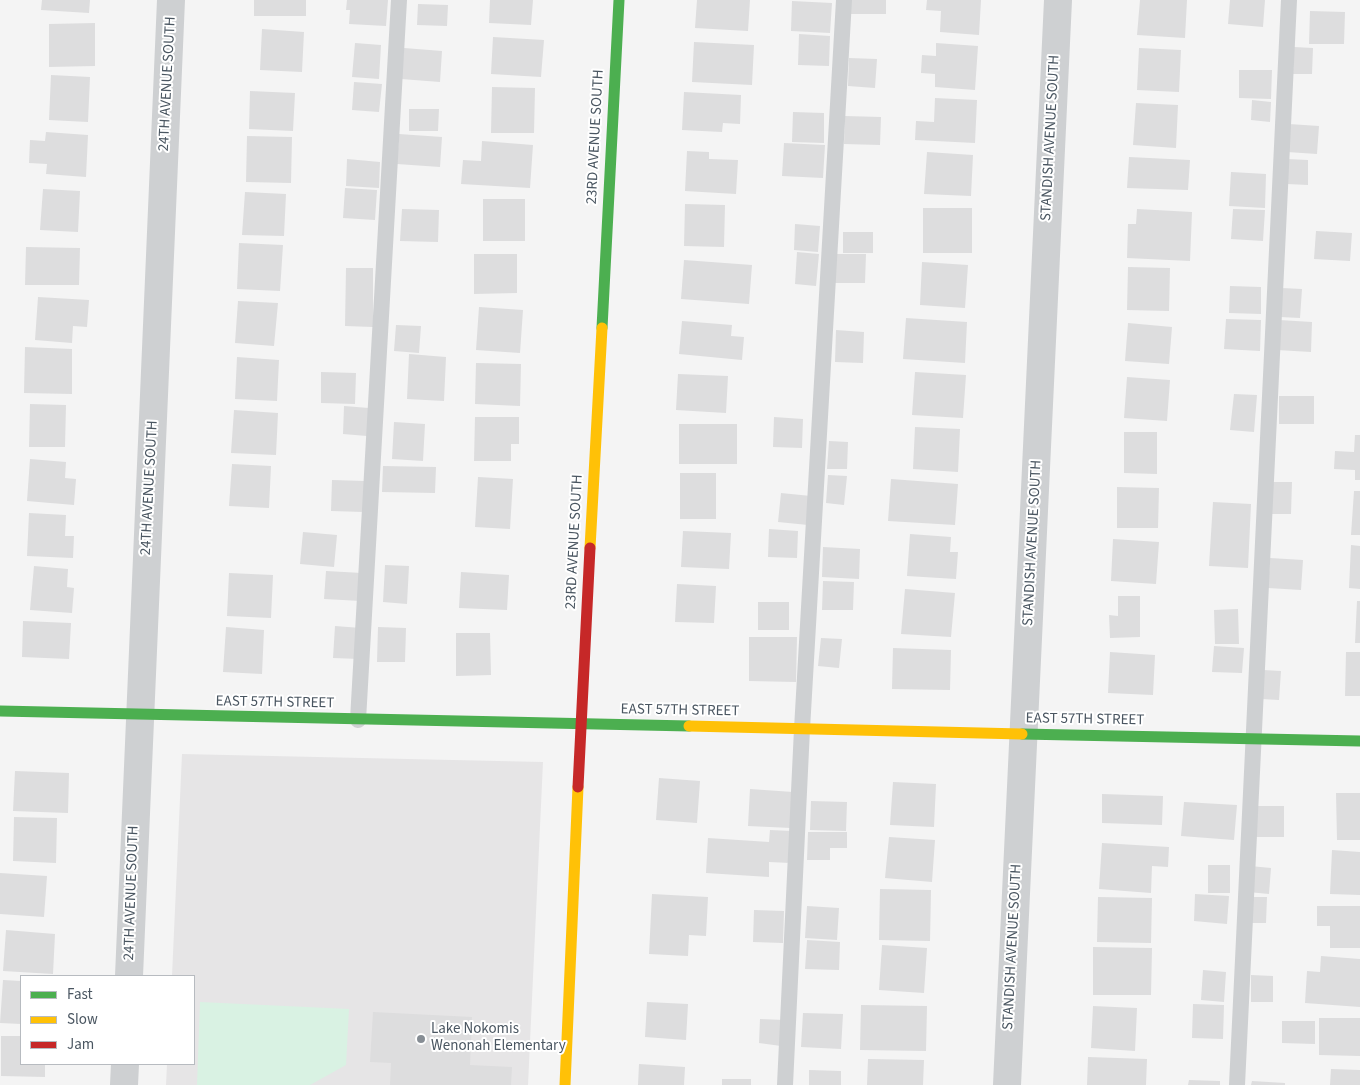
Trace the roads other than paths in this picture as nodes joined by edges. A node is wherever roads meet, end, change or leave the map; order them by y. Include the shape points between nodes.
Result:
1 (171, 0) edge
2 (399, 0) edge
3 (619, 0) edge
4 (844, 0) edge
5 (1058, 0) edge
6 (1289, 0) edge
7 (0, 711) edge
8 (140, 714) junction
9 (358, 720) junction
10 (581, 724) junction
11 (802, 729) junction
12 (1024, 734) junction
13 (1254, 739) junction
14 (1360, 741) edge
15 (129, 975) edge
16 (125, 1065) edge
17 (124, 1085) edge
18 (565, 1085) edge
19 (785, 1085) edge
20 (1007, 1085) edge
21 (1237, 1085) edge

1 - 8 street, 24TH AVENUE SOUTH
2 - 9 lane
3 - 10 street, 23RD AVENUE SOUTH
4 - 11 lane
5 - 12 street, STANDISH AVENUE SOUTH
6 - 13 lane
7 - 8 street, EAST 57TH STREET
8 - 9 street, EAST 57TH STREET
8 - 15 street, 24TH AVENUE SOUTH
9 - 10 street, EAST 57TH STREET
10 - 11 street, EAST 57TH STREET
10 - 18 street, 23RD AVENUE SOUTH
11 - 12 street, EAST 57TH STREET
11 - 19 lane
12 - 13 street, EAST 57TH STREET
12 - 20 street, STANDISH AVENUE SOUTH
13 - 14 street, EAST 57TH STREET
13 - 21 lane
16 - 17 street

